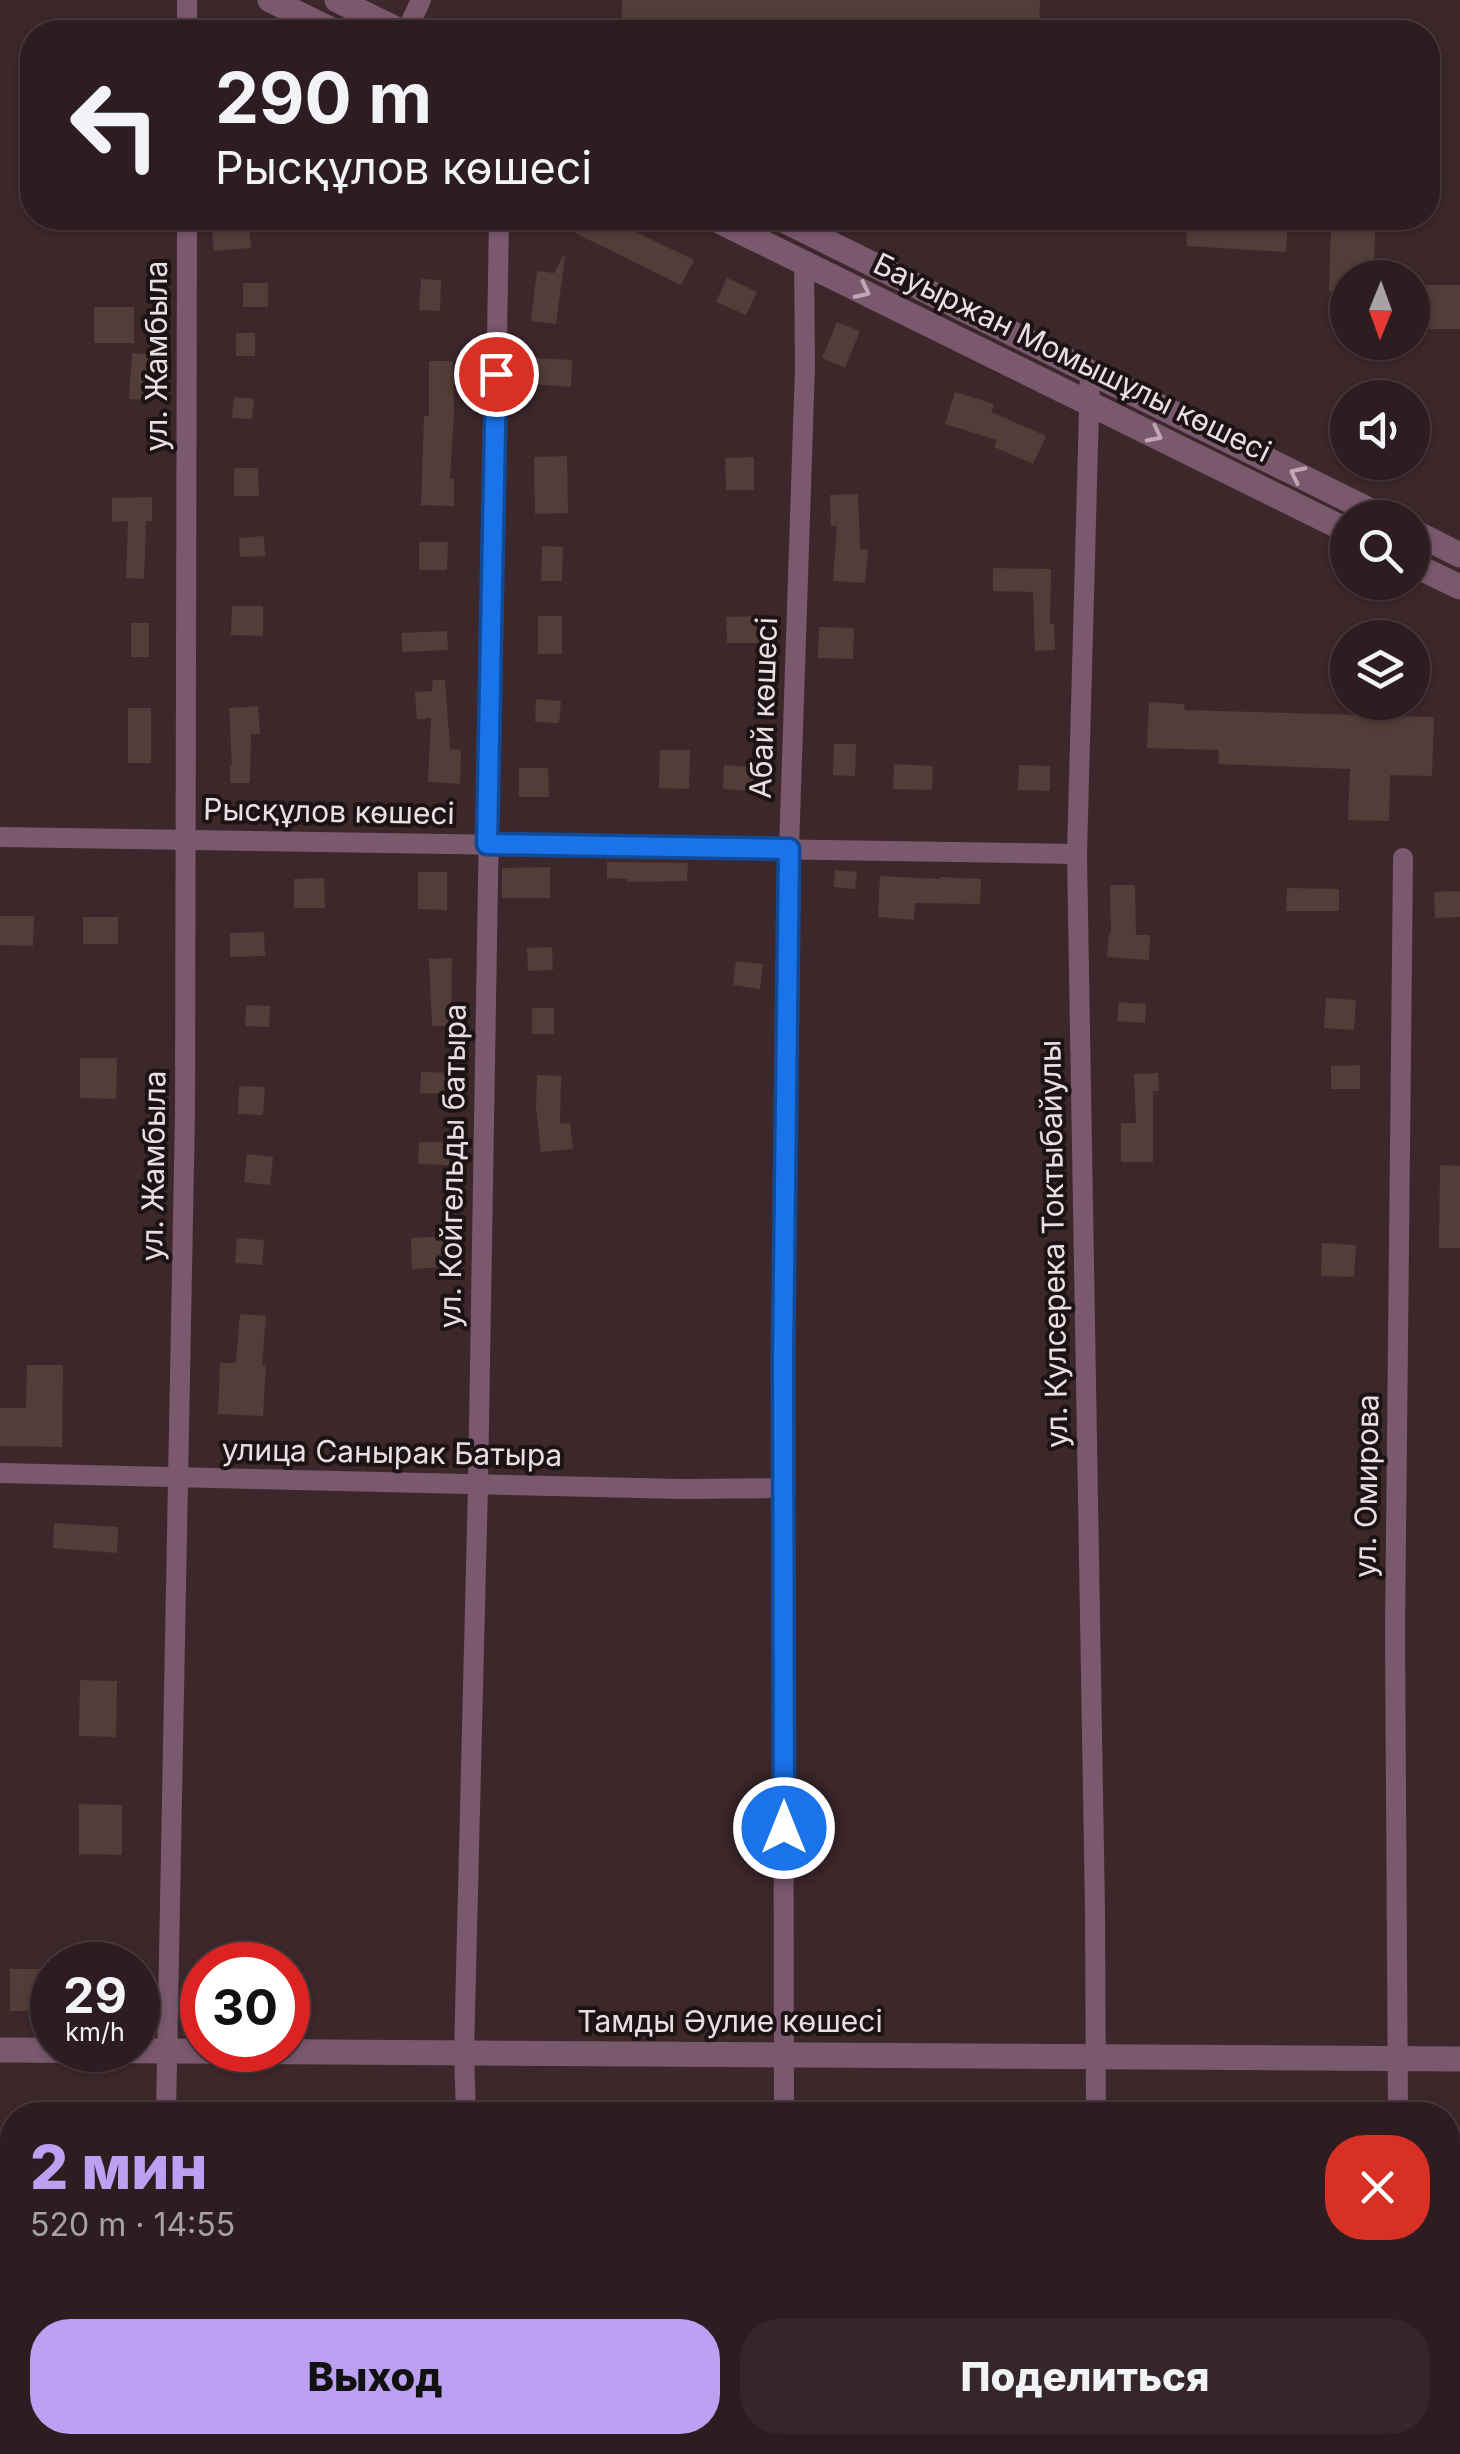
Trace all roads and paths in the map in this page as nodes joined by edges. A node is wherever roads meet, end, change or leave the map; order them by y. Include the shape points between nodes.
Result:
1 (270, 0) edge
2 (337, 0) edge
3 (311, 20) edge
4 (379, 20) edge
5 (187, 230) edge
6 (499, 230) edge
7 (738, 230) edge
8 (803, 230) edge
9 (804, 262) junction
10 (1090, 373) junction
11 (1089, 402) junction
12 (1348, 500) edge
13 (1330, 523) edge
14 (1430, 540) edge
15 (1460, 555) edge
16 (1430, 573) edge
17 (1460, 587) edge
18 (0, 837) edge
19 (187, 840) junction
20 (487, 844) junction
21 (789, 849) junction
22 (1077, 854) junction
23 (1402, 858) dead end
24 (0, 1473) edge
25 (178, 1479) junction
26 (478, 1485) junction
27 (783, 1488) junction
28 (0, 2050) edge
29 (166, 2051) junction
30 (464, 2053) junction
31 (784, 2054) junction
32 (1097, 2056) junction
33 (1398, 2058) junction
34 (1460, 2059) edge
35 (166, 2102) edge
36 (466, 2102) edge
37 (784, 2102) edge
38 (1096, 2102) edge
39 (1398, 2102) edge

1 - 3 street
2 - 4 street
5 - 19 street, ул. Жамбыла
6 - 20 street, ул. Койгельды батыра
7 - 9 street, Бауыржан Момышұлы көшесі
8 - 10 street, Бауыржан Момышұлы көшесі
9 -> 11 street, Бауыржан Момышұлы көшесі
9 - 21 street, Абай көшесі
10 - 11 street, ул. Кулсерека Токтыбайулы
12 -> 10 street, Бауыржан Момышұлы көшесі
11 -> 13 street, Бауыржан Момышұлы көшесі
11 - 22 street, ул. Кулсерека Токтыбайулы
14 - 15 street
16 - 17 street
18 - 19 street, Рысқұлов көшесі
19 - 20 street, Рысқұлов көшесі
19 - 25 street, ул. Жамбыла
20 - 21 street, Рысқұлов көшесі
20 - 26 street, ул. Койгельды батыра
21 - 22 street, Рысқұлов көшесі
21 - 27 street, Абай көшесі
22 - 32 street, ул. Кулсерека Токтыбайулы
23 - 33 street, ул. Омирова
24 - 25 street, улица Санырак Батыра
25 - 26 street, улица Санырак Батыра
25 - 29 street, ул. Жамбыла
26 - 27 street, улица Санырак Батыра
26 - 30 street, ул. Койгельды батыра
27 - 31 street, Абай көшесі
28 - 29 street, Тамды Әулие көшесі
29 - 30 street, Тамды Әулие көшесі
29 - 35 street, ул. Жамбыла
30 - 31 street, Тамды Әулие көшесі
30 - 36 street, ул. Койгельды батыра
31 - 32 street, Тамды Әулие көшесі
31 - 37 street, Абай көшесі
32 - 33 street, Тамды Әулие көшесі
32 - 38 street, ул. Кулсерека Токтыбайулы
33 - 34 street, Тамды Әулие көшесі
33 - 39 street, ул. Омирова

